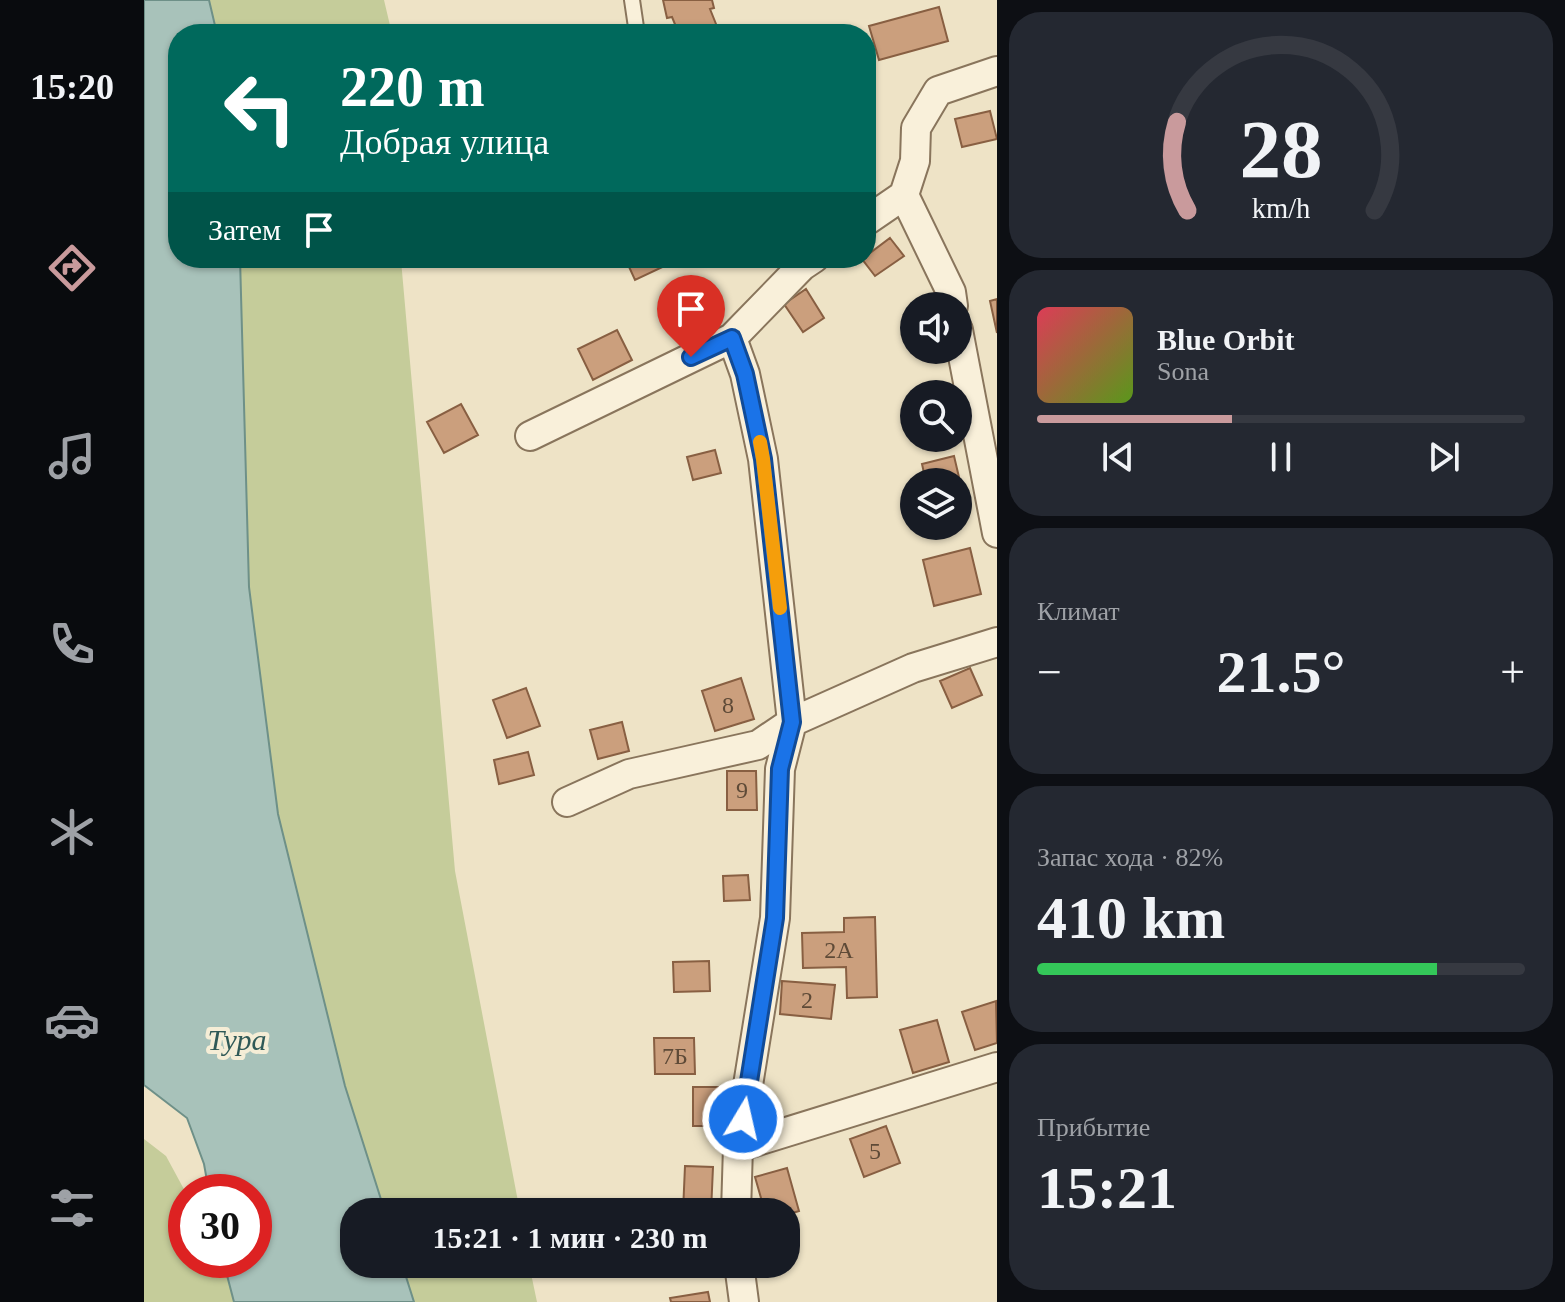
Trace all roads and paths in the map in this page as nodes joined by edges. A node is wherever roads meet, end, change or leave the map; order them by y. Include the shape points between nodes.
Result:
1 (632, 0) edge
2 (636, 24) edge
3 (997, 71) edge
4 (904, 195) junction
5 (876, 214) edge
6 (800, 268) edge
7 (951, 292) edge
8 (732, 338) junction
9 (965, 364) edge
10 (530, 436) dead end
11 (997, 533) edge
12 (997, 642) edge
13 (792, 722) junction
14 (567, 802) dead end
15 (997, 1067) edge
16 (738, 1147) junction
17 (736, 1198) edge
18 (741, 1278) edge
19 (744, 1302) edge

1 - 2 lane
3 - 4 street via 938,91 916,128 915,161
4 - 5 street
4 - 7 street
6 - 8 street
8 - 10 street
8 - 13 street via 763,459
9 - 11 street
12 - 13 street via 913,668
13 - 14 street via 758,745 629,774
13 - 16 street via 780,769 775,918
15 - 16 street
16 - 17 street
18 - 19 street

